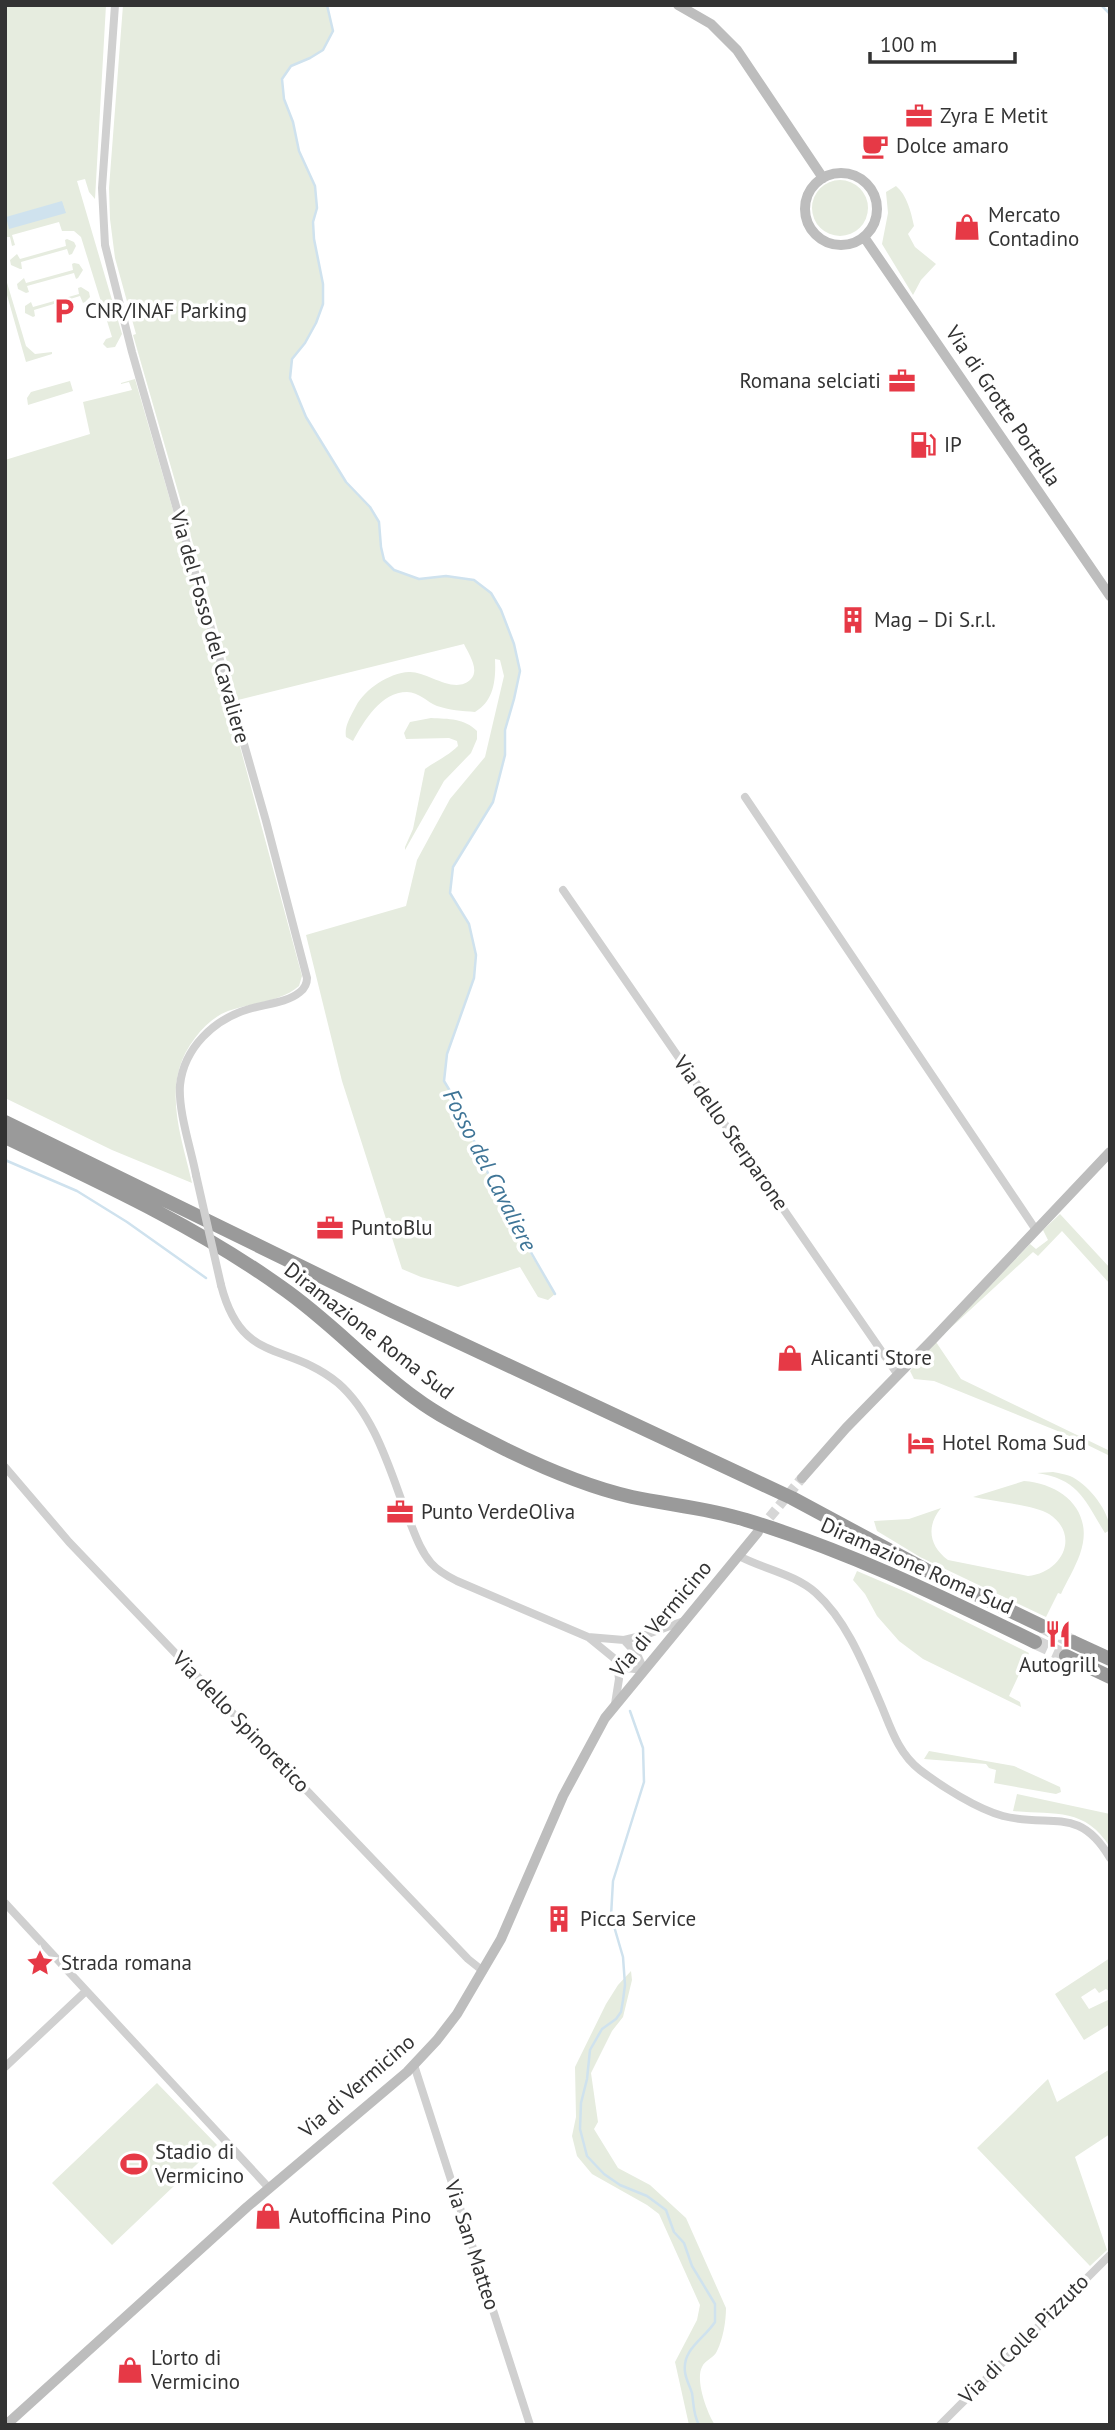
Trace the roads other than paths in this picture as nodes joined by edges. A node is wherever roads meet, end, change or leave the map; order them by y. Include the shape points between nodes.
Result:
1 (115, 5) edge
2 (678, 5) edge
3 (823, 178) junction
4 (864, 237) junction
5 (1110, 596) edge
6 (746, 797) dead end
7 (563, 890) dead end
8 (5, 1122) edge
9 (5, 1137) edge
10 (1110, 1152) edge
11 (1036, 1230) junction
12 (898, 1375) junction
13 (5, 1468) edge
14 (802, 1478) tunnel mouth
15 (758, 1532) tunnel mouth
16 (739, 1556) junction
17 (687, 1620) junction
18 (1042, 1626) tunnel mouth
19 (588, 1637) junction
20 (624, 1640) junction
21 (1035, 1642) tunnel mouth
22 (1073, 1642) tunnel mouth
23 (1066, 1657) tunnel mouth
24 (1110, 1659) edge
25 (617, 1662) junction
26 (644, 1670) junction
27 (1110, 1677) edge
28 (615, 1704) junction
29 (1110, 1858) edge
30 (5, 1903) edge
31 (483, 1971) junction
32 (86, 1991) junction
33 (414, 2065) junction
34 (5, 2067) edge
35 (269, 2188) junction
36 (1110, 2255) edge
37 (6, 2425) edge
38 (530, 2425) edge
39 (940, 2425) edge

1 - 19 street, Via del Fosso del Cavaliere, bridge via 102,188 105,245 307,975 299,993 228,1017 208,1032 184,1068 180,1090 221,1285 233,1318 247,1337 330,1377 356,1403 379,1444 417,1540 433,1565 457,1581
2 - 3 main road via 711,24 737,50
3 - 4 main road via 850,174 872,190 877,216
3 - 4 main road via 805,203 812,232 840,246
4 - 5 main road, Via di Grotte Portella
6 - 11 street
7 - 12 street, Via dello Sterparone
8 - 18 highway, Diramazione Roma Sud via 391,1311 792,1498
9 - 21 highway, Diramazione Roma Sud via 154,1210 258,1271 318,1314 416,1399 505,1449 613,1492 718,1512 832,1550
10 - 11 main road
11 - 12 main road
12 - 14 main road
13 - 31 street, Via dello Spinoretico via 69,1542
15 - 16 main road, Via di Vermicino
16 - 17 main road, Via di Vermicino
16 - 29 street via 799,1581 824,1601 856,1651 900,1747 917,1768 992,1812 1083,1827
17 - 20 street
17 - 26 main road, Via di Vermicino
19 - 20 street
19 - 25 street
20 - 26 street
22 - 24 highway
23 - 27 highway
25 - 26 street via 631,1670
25 - 28 street
26 - 28 main road, Via di Vermicino
28 - 31 main road, Via di Vermicino via 572,1777
30 - 32 street
31 - 33 main road, Via di Vermicino via 447,2027
32 - 34 street
32 - 35 street
33 - 35 main road, Via di Vermicino
33 - 38 street, Via San Matteo
35 - 37 main road, Via di Vermicino
36 - 39 street, Via di Colle Pizzuto

